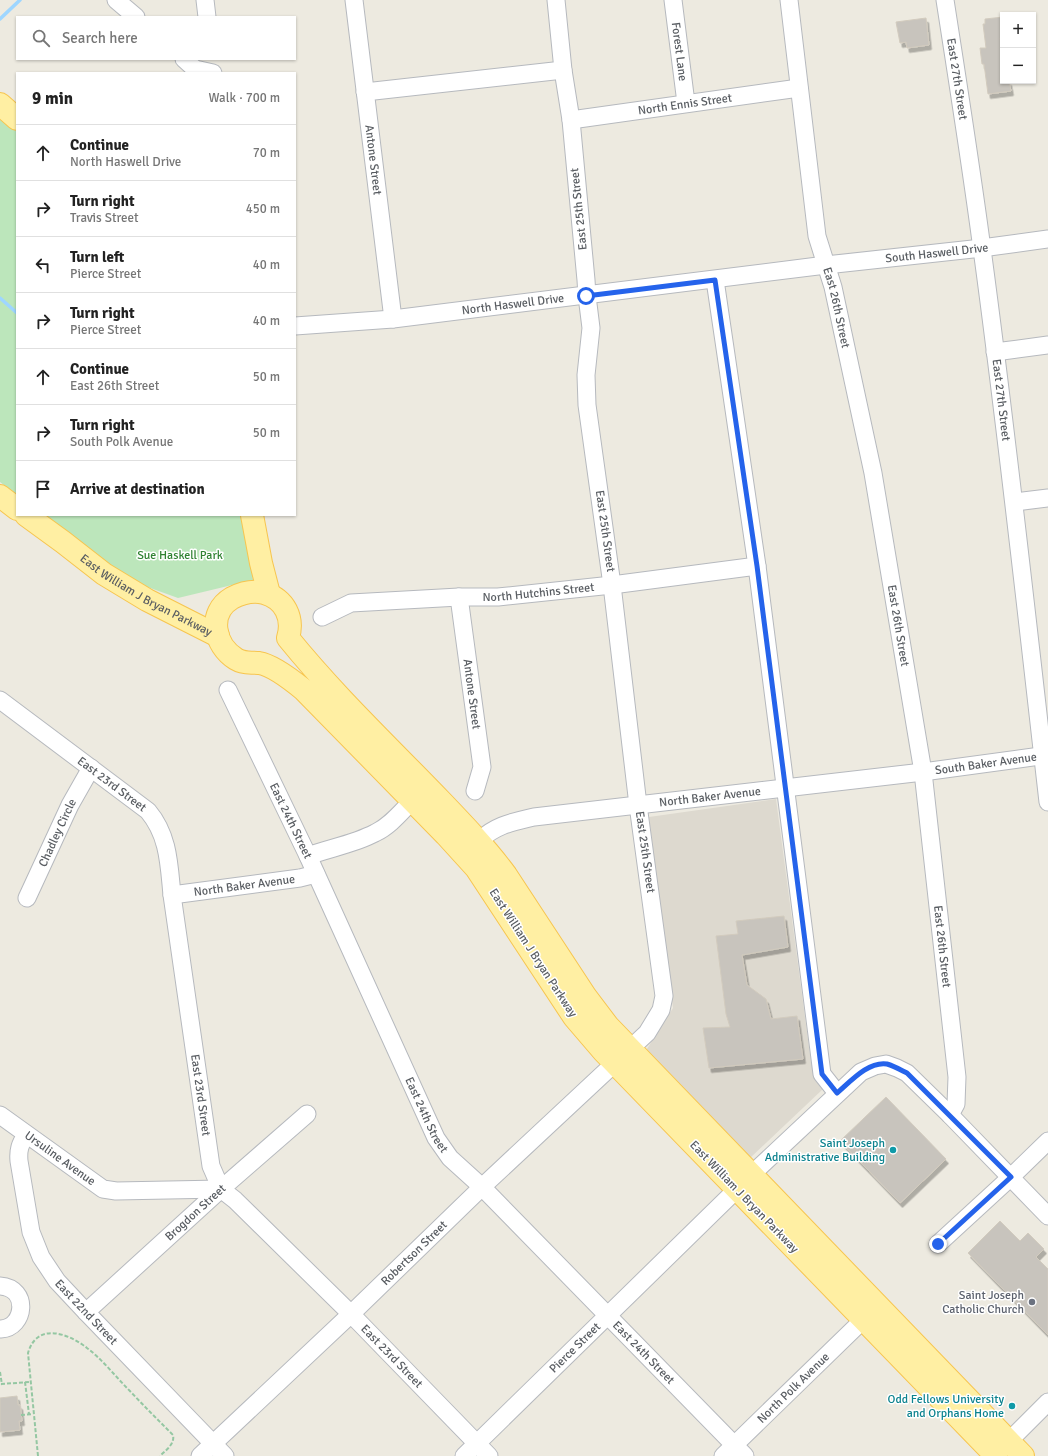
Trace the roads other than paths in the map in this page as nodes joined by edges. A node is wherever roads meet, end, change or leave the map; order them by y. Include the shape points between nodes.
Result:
1 (116, 0) edge
2 (205, 0) edge
3 (354, 0) edge
4 (556, 0) edge
5 (673, 0) edge
6 (789, 0) edge
7 (945, 0) edge
8 (135, 16) edge
9 (207, 16) edge
10 (185, 60) edge
11 (211, 60) edge
12 (563, 70) junction
13 (208, 72) edge
14 (213, 72) edge
15 (800, 88) junction
16 (365, 92) junction
17 (686, 103) junction
18 (0, 104) edge
19 (16, 118) edge
20 (571, 120) junction
21 (1048, 239) edge
22 (982, 248) junction
23 (826, 266) junction
24 (715, 280) junction
25 (586, 296) junction
26 (393, 319) junction
27 (296, 326) edge
28 (1048, 345) edge
29 (995, 352) junction
30 (0, 496) edge
31 (1048, 498) edge
32 (1015, 502) junction
33 (16, 508) edge
34 (27, 516) edge
35 (252, 516) edge
36 (757, 566) junction
37 (612, 585) junction
38 (270, 594) junction
39 (459, 597) junction
40 (322, 617) dead end
41 (218, 636) junction
42 (288, 638) junction
43 (259, 663) junction
44 (228, 690) dead end
45 (0, 700) edge
46 (1045, 756) edge
47 (91, 768) junction
48 (923, 772) junction
49 (786, 787) junction
50 (475, 791) dead end
51 (412, 801) junction
52 (1048, 802) edge
53 (638, 805) junction
54 (479, 841) junction
55 (308, 856) junction
56 (316, 874) junction
57 (172, 895) junction
58 (26, 898) dead end
59 (622, 1056) junction
60 (837, 1093) junction
61 (307, 1114) dead end
62 (0, 1115) edge
63 (950, 1115) junction
64 (26, 1135) junction
65 (1048, 1141) edge
66 (1011, 1177) junction
67 (744, 1182) junction
68 (482, 1187) junction
69 (221, 1189) junction
70 (1048, 1216) edge
71 (938, 1244) dead end
72 (0, 1286) edge
73 (86, 1312) junction
74 (351, 1314) junction
75 (608, 1315) junction
76 (863, 1320) junction
77 (0, 1329) edge
78 (1048, 1402) edge
79 (477, 1443) junction
80 (213, 1444) junction
81 (734, 1452) edge
82 (1003, 1453) edge
83 (200, 1456) edge
84 (224, 1456) edge
85 (464, 1456) edge
86 (489, 1456) edge

1 - 8 street
2 - 9 street
3 - 16 street, Antone Street
4 - 12 street, East 25th Street
5 - 17 street, Forest Lane
6 - 15 street, East 26th Street
7 - 22 street, East 27th Street
10 - 13 street via 195,69
11 - 14 street
12 - 16 street
12 - 20 street, East 25th Street
15 - 17 street, North Ennis Street
15 - 23 street, East 26th Street via 817,236
16 - 26 street, Antone Street
17 - 20 street, North Ennis Street
18 - 19 main road
20 - 25 street, East 25th Street
21 - 22 street, South Haswell Drive
22 - 23 street, South Haswell Drive
22 - 29 street, East 27th Street
23 - 24 street, North Haswell Drive
23 - 48 street, East 26th Street via 833,287 873,473
24 - 25 street, North Haswell Drive
24 - 36 street
25 - 26 street, North Haswell Drive
25 - 37 street, East 25th Street via 591,328 586,375 587,404
26 - 27 street, North Haswell Drive
28 - 29 street
29 - 32 street, East 27th Street
30 - 33 main road
31 - 32 street
32 - 46 street, East 27th Street
34 - 41 main road, East William J Bryan Parkway via 104,574 147,600
35 - 38 main road
36 - 37 street, North Hutchins Street
36 - 49 street
37 - 39 street, North Hutchins Street via 498,597
37 - 53 street, East 25th Street
38 - 41 main road via 245,592 226,603 216,620
38 - 42 main road via 288,612 291,625
39 - 40 street, North Hutchins Street via 351,603
39 - 50 street, Antone Street via 482,766
41 - 43 main road, East William J Bryan Parkway via 223,648 234,658 247,663
42 - 43 main road via 274,657
42 - 54 main road, East William J Bryan Parkway via 322,678
43 - 51 main road, East William J Bryan Parkway via 279,671 304,690
44 - 55 street, East 24th Street
45 - 47 street, East 23rd Street
46 - 48 street, South Baker Avenue
46 - 52 street, East 27th Street
47 - 57 street, East 23rd Street via 148,811 158,822 168,857
47 - 58 street, Chadley Circle via 70,805
48 - 49 street, North Baker Avenue
48 - 63 street, East 26th Street via 957,1077 956,1104
49 - 53 street, North Baker Avenue
49 - 60 street via 822,1074
51 - 55 street via 376,833
51 - 59 main road, East William J Bryan Parkway via 476,868 574,1017
53 - 54 street, North Baker Avenue via 534,817 506,823
53 - 59 street, East 25th Street via 664,996 661,1010 647,1033
54 - 59 main road, East William J Bryan Parkway via 506,875
55 - 56 street, East 24th Street
56 - 57 street, North Baker Avenue
56 - 68 street, East 24th Street via 436,1138 450,1158
57 - 69 street, East 23rd Street via 211,1166
59 - 67 main road, East William J Bryan Parkway
59 - 68 street, Robertson Street
60 - 63 street, Pierce Street via 861,1072 886,1064 907,1073
60 - 67 street, Pierce Street
61 - 69 street, Brogdon Street
62 - 64 street, Ursuline Avenue
63 - 66 street
64 - 69 street, Ursuline Avenue via 103,1189
64 - 73 street, East 22nd Street via 18,1152 31,1232 41,1257 57,1281
65 - 66 street
66 - 70 street
66 - 71 street
67 - 75 street, Pierce Street
67 - 76 main road, East William J Bryan Parkway
67 - 82 main road, East William J Bryan Parkway
68 - 74 street, Robertson Street
68 - 75 street, East 24th Street
69 - 73 street, Brogdon Street
69 - 74 street, East 23rd Street
72 - 77 street via 16,1291 20,1310 14,1324
73 - 80 street, East 22nd Street
74 - 79 street, East 23rd Street
74 - 80 street, Robertson Street
75 - 79 street, Pierce Street
75 - 81 street, East 24th Street
76 - 81 street, North Polk Avenue
76 - 82 main road, East William J Bryan Parkway
78 - 82 street
79 - 85 street, Pierce Street
79 - 86 street, East 23rd Street
80 - 83 street, Robertson Street
80 - 84 street, East 22nd Street

